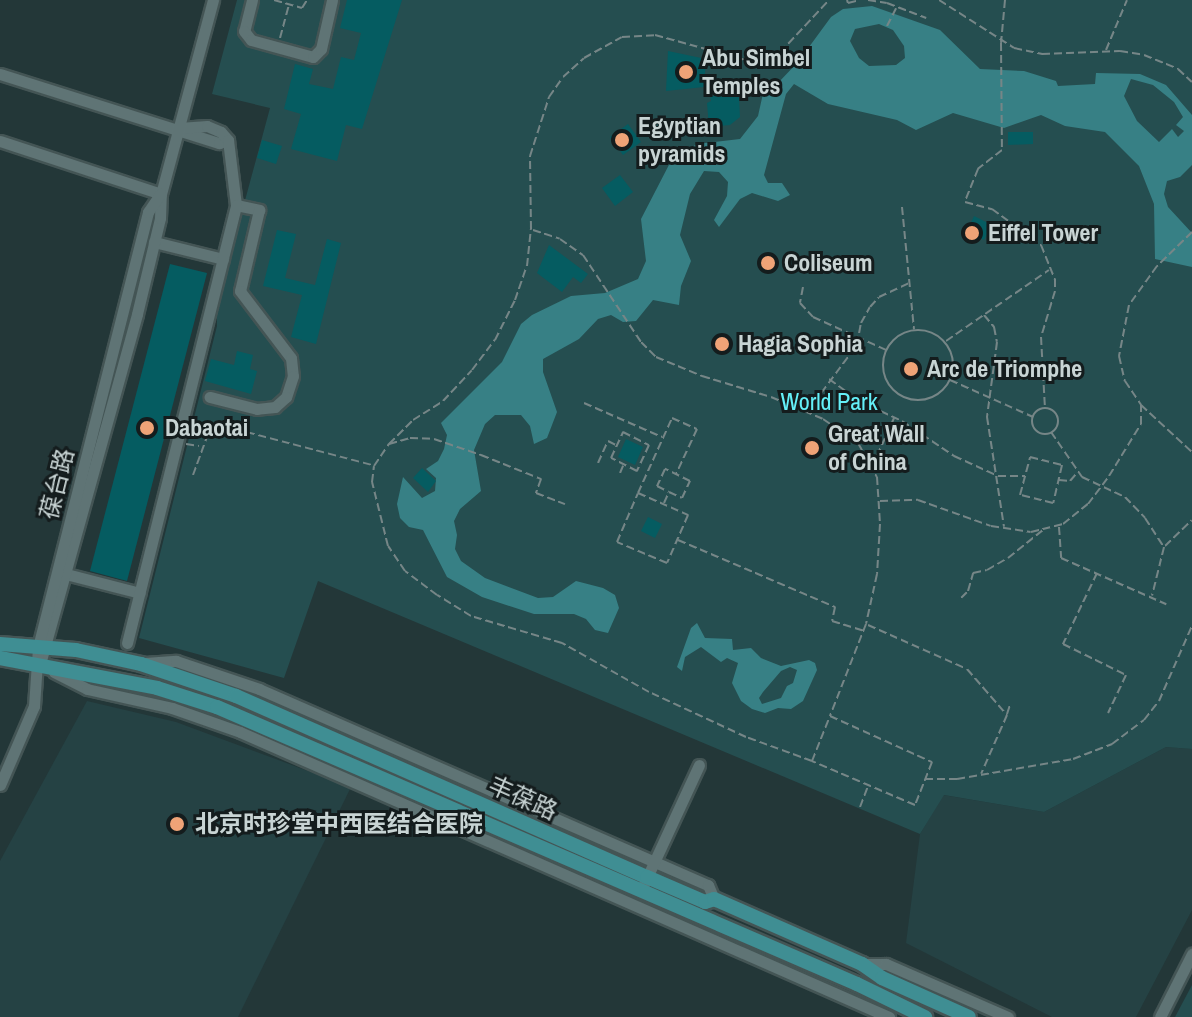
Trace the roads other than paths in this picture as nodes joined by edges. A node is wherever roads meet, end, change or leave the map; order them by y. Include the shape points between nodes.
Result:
1 (213, 0) edge
2 (252, 0) edge
3 (332, 0) edge
4 (0, 74) edge
5 (179, 128) junction
6 (0, 141) edge
7 (161, 194) junction
8 (236, 205) junction
9 (154, 242) junction
10 (223, 259) junction
11 (210, 397) dead end
12 (66, 574) junction
13 (140, 593) junction
14 (127, 643) dead end
15 (0, 644) edge
16 (42, 648) junction
17 (0, 658) edge
18 (40, 664) junction
19 (141, 664) junction
20 (699, 765) dead end
21 (0, 785) edge
22 (654, 861) junction
23 (641, 890) junction
24 (714, 899) junction
25 (1192, 954) edge
26 (862, 964) junction
27 (886, 1016) edge
28 (925, 1017) edge
29 (969, 1017) edge
30 (1008, 1017) edge
31 (1160, 1017) edge

1 - 5 street, 葆台路
2 - 3 street via 244,31 251,40 313,57 321,49
4 - 5 street
5 - 7 street, 葆台路
5 - 8 street via 219,143 228,140
6 - 7 street
7 - 9 street, 葆台路
7 - 16 street, 葆台路 via 148,212
8 - 10 street
8 - 11 street via 259,210 240,291 291,358 293,376 286,397 275,407 257,409
9 - 10 street
9 - 12 street, 葆台路
10 - 13 street
12 - 13 street
12 - 16 street, 葆台路
13 - 14 street
15 - 16 main road, 丰葆路
16 - 18 street, 葆台路
16 - 19 main road, 丰葆路
17 - 18 main road, 丰葆路
18 - 21 street, 葆台路 via 34,706
18 - 23 main road, 丰葆路 via 157,688 217,707
19 - 22 street via 176,661 259,689
19 - 23 main road, 丰葆路 via 271,710
20 - 22 street
22 - 23 street
22 - 24 street via 708,885
23 - 24 main road, 丰葆路 via 705,902
23 - 27 street
23 - 28 main road, 丰葆路
24 - 26 main road, 丰葆路
25 - 31 street
26 - 29 main road, 丰葆路
26 - 30 street via 886,964

